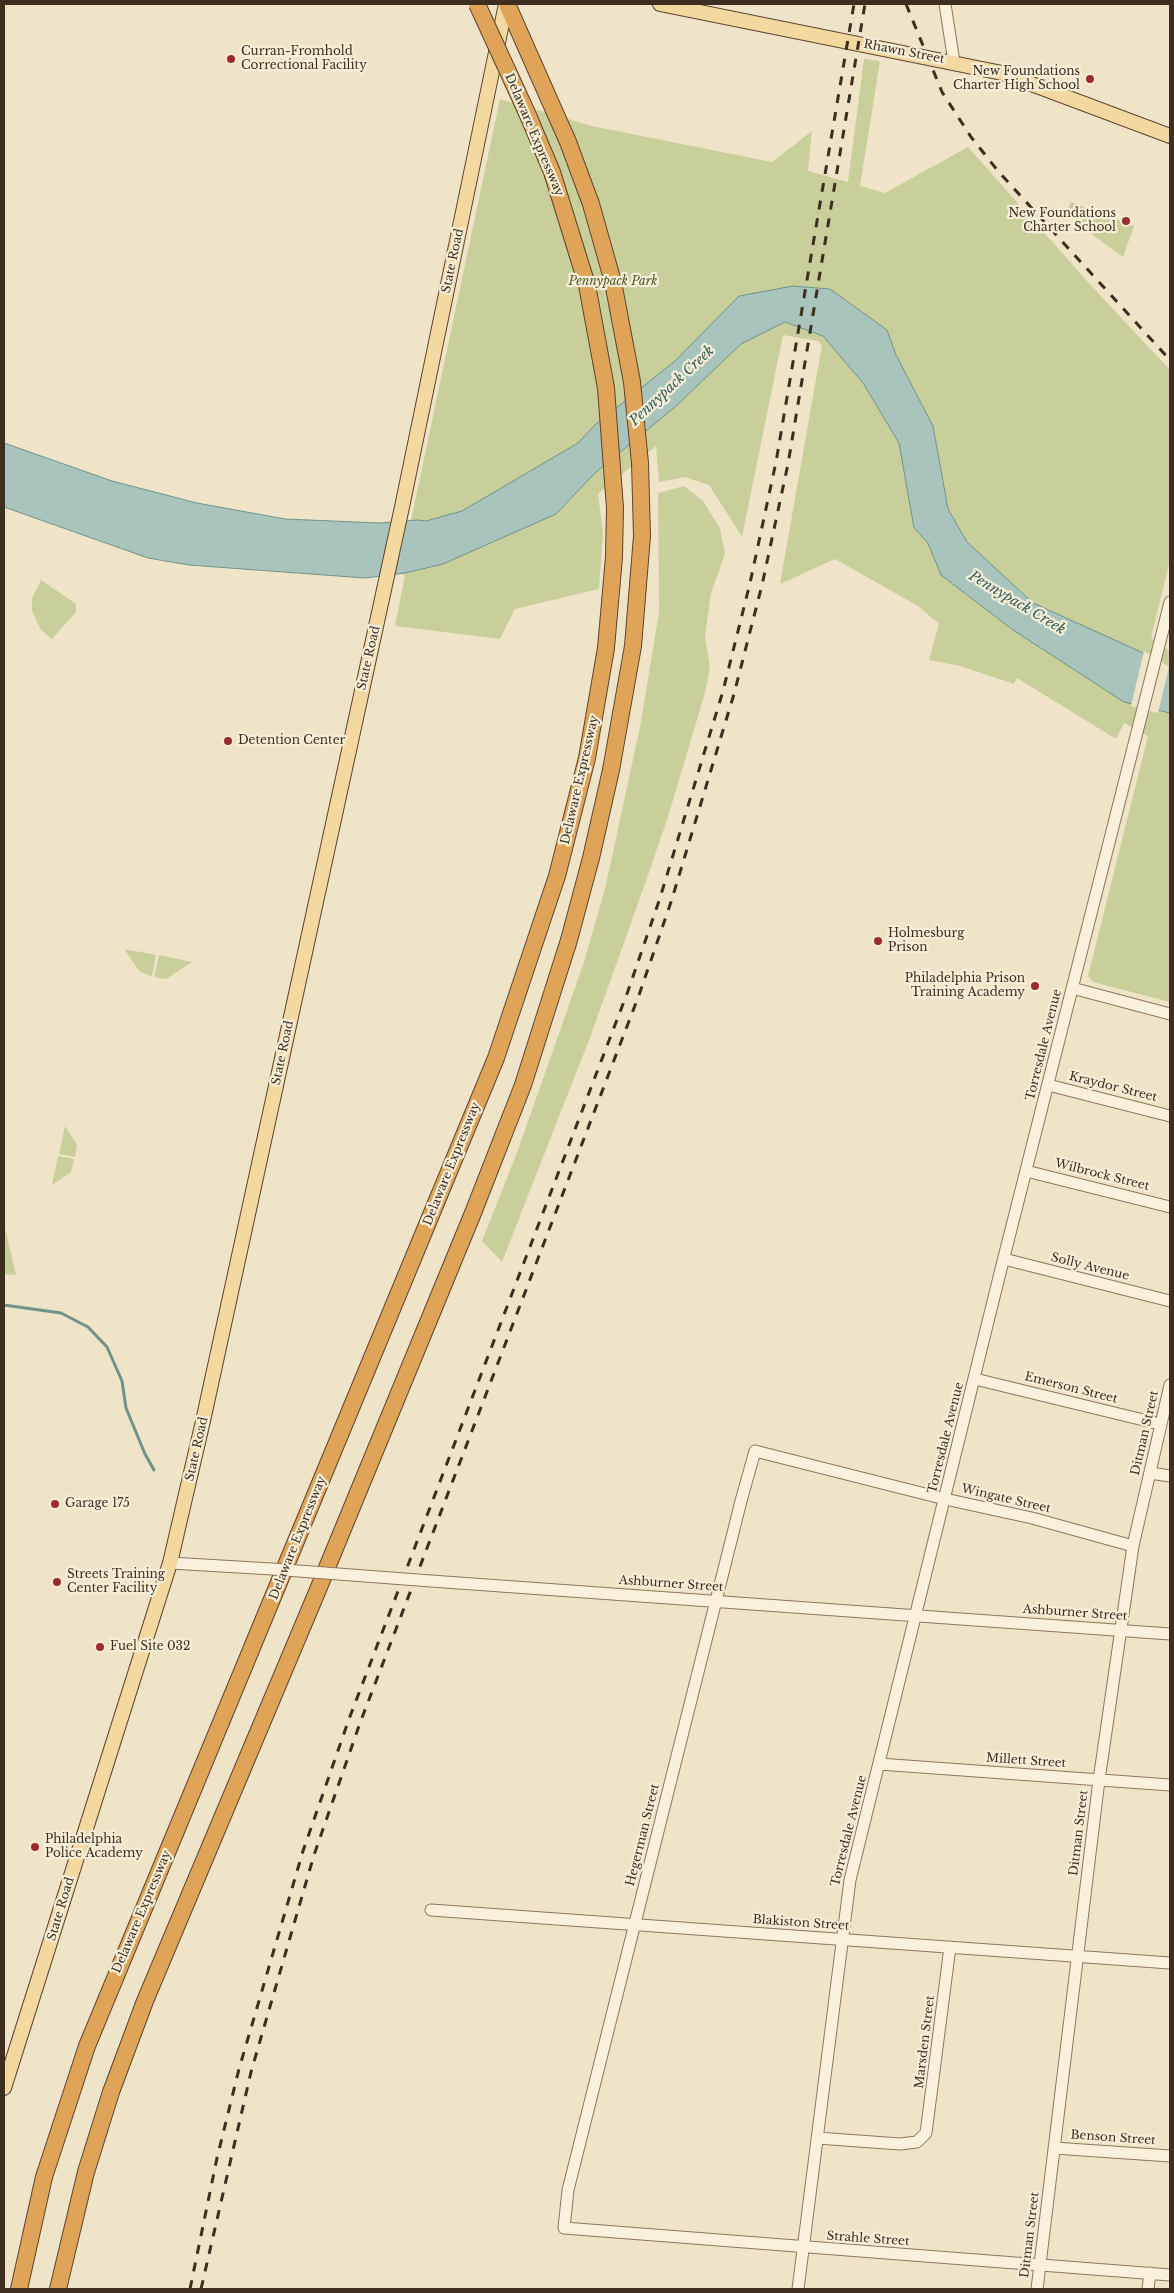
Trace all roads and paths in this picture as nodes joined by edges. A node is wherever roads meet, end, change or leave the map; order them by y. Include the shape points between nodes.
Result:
1 (477, 4) edge
2 (507, 4) edge
3 (660, 4) edge
4 (945, 4) edge
5 (954, 62) junction
6 (1170, 136) edge
7 (1170, 602) edge
8 (1072, 988) junction
9 (1170, 1014) edge
10 (1048, 1086) junction
11 (1170, 1116) edge
12 (1026, 1171) junction
13 (1170, 1207) edge
14 (1004, 1259) junction
15 (1170, 1301) edge
16 (975, 1378) junction
17 (1170, 1384) edge
18 (1160, 1424) junction
19 (756, 1452) joint
20 (1150, 1473) junction
21 (1170, 1476) edge
22 (944, 1498) junction
23 (1133, 1546) junction
24 (170, 1563) junction
25 (716, 1601) junction
26 (916, 1616) junction
27 (1121, 1630) junction
28 (1170, 1634) edge
29 (879, 1764) junction
30 (1099, 1780) junction
31 (1170, 1786) edge
32 (431, 1910) dead end
33 (634, 1925) junction
34 (842, 1940) junction
35 (950, 1947) junction
36 (1079, 1956) junction
37 (1170, 1963) edge
38 (4, 2088) edge
39 (817, 2138) junction
40 (1054, 2148) junction
41 (1170, 2156) edge
42 (564, 2228) joint
43 (804, 2247) junction
44 (1040, 2266) junction
45 (1150, 2274) junction
46 (1170, 2275) edge
47 (19, 2289) edge
48 (58, 2289) edge
49 (798, 2289) edge
50 (1038, 2289) edge
51 (1148, 2289) edge

1 - 47 highway, Delaware Expressway, bridge via 552,172 586,285 602,362 612,458 614,556 606,648 587,758 534,950 496,1058 87,2046 44,2177
2 - 24 main road, State Road via 402,507
2 - 48 highway via 568,142 591,204 613,282 626,345 640,463 642,536 634,646 611,770 569,940 523,1085 142,2010 111,2092 86,2172
3 - 5 main road, Rhawn Street
4 - 5 street
5 - 6 main road, Rhawn Street via 1002,72
7 - 8 street, Torresdale Avenue
8 - 9 street
8 - 10 street, Torresdale Avenue
10 - 11 street, Kraydor Street
10 - 12 street, Torresdale Avenue
12 - 13 street, Wilbrock Street
12 - 14 street, Torresdale Avenue
14 - 15 street, Solly Avenue
14 - 16 street, Torresdale Avenue
16 - 18 street, Emerson Street
16 - 22 street, Torresdale Avenue
17 - 18 street, Ditman Street
18 - 20 street, Ditman Street via 1161,1433
19 - 22 street, Wingate Street
19 - 25 street, Hegerman Street via 740,1501
20 - 21 street
20 - 23 street, Ditman Street
22 - 23 street, Wingate Street
22 - 26 street, Torresdale Avenue
23 - 27 street, Ditman Street
24 - 25 street, Ashburner Street, bridge
24 - 38 main road, State Road
25 - 26 street, Ashburner Street
25 - 33 street, Hegerman Street
26 - 27 street, Ashburner Street
26 - 29 street, Torresdale Avenue
27 - 28 street, Ashburner Street
27 - 30 street, Ditman Street
29 - 30 street, Millett Street
29 - 34 street, Torresdale Avenue via 850,1880
30 - 31 street, Millett Street
30 - 36 street, Ditman Street
32 - 33 street, Blakiston Street
33 - 34 street, Blakiston Street
33 - 42 street, Hegerman Street via 568,2190
34 - 35 street, Blakiston Street
34 - 39 street, Torresdale Avenue
35 - 36 street, Blakiston Street
35 - 39 street, Marsden Street via 929,2124 921,2138 909,2144
36 - 37 street, Blakiston Street
36 - 40 street, Ditman Street
39 - 43 street, Torresdale Avenue
40 - 41 street, Benson Street
40 - 44 street, Ditman Street
42 - 43 street, Strahle Street
43 - 44 street, Strahle Street
43 - 49 street, Torresdale Avenue
44 - 45 street, Strahle Street
44 - 50 street, Ditman Street
45 - 46 street, Strahle Street
45 - 51 street

